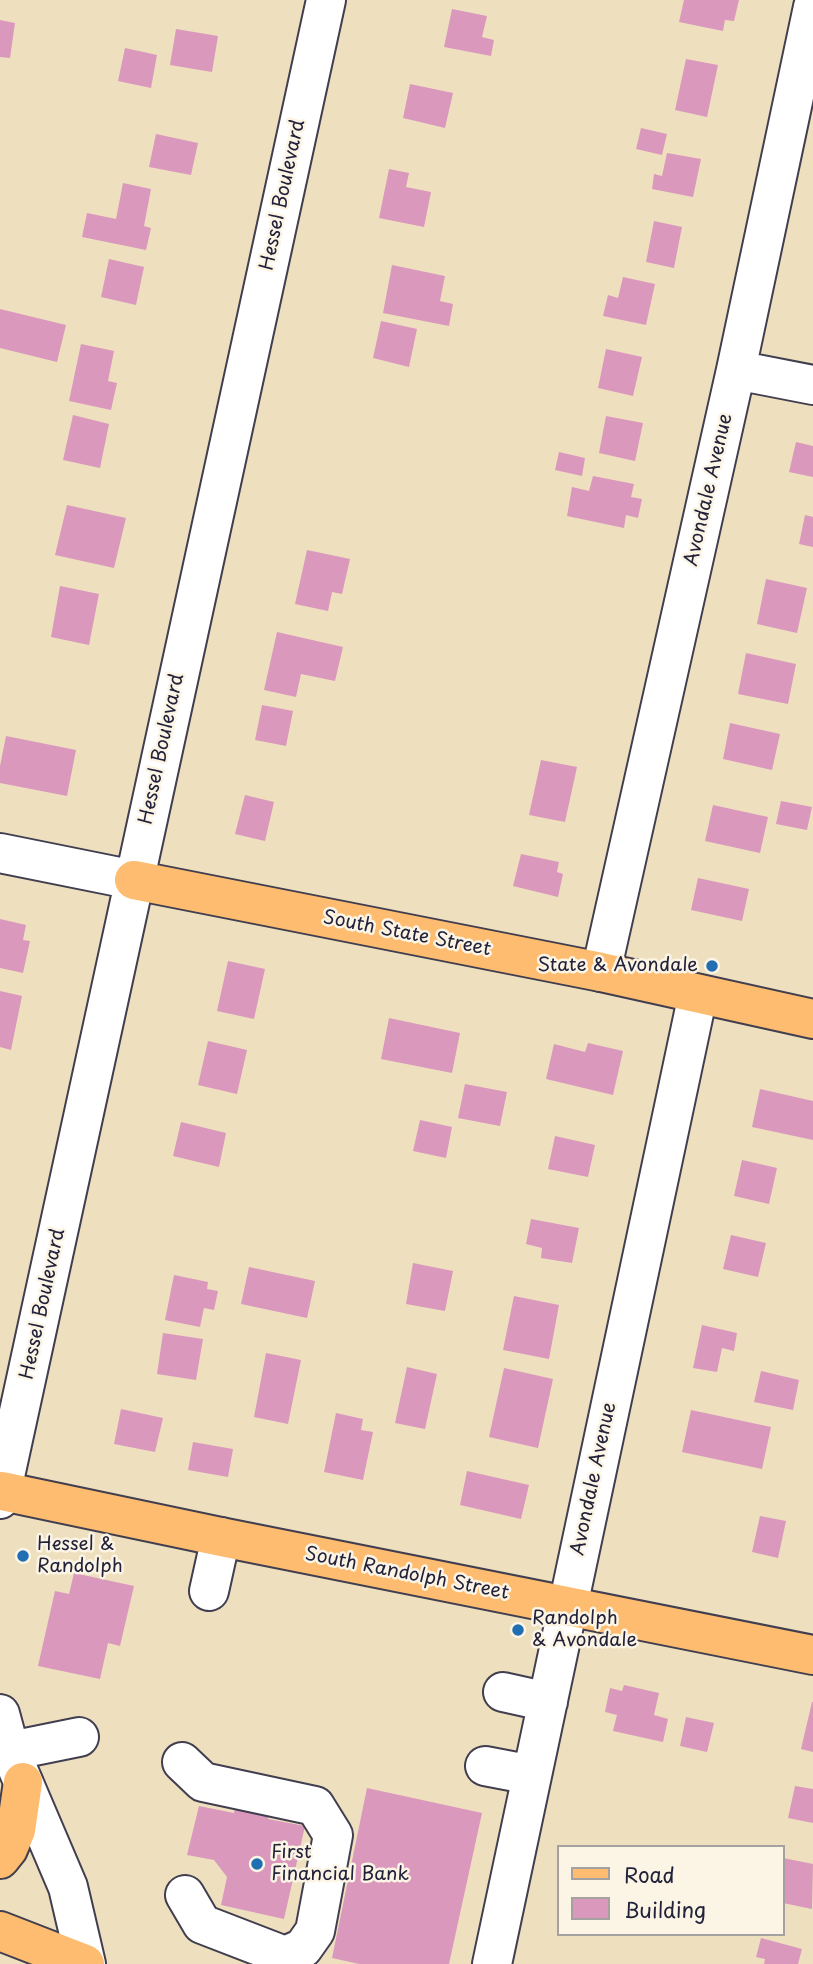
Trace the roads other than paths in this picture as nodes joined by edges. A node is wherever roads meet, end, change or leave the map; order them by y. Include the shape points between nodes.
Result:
1 (326, 0) edge
2 (813, 7) edge
3 (737, 370) junction
4 (813, 384) edge
5 (0, 853) edge
6 (134, 880) junction
7 (601, 972) junction
8 (698, 994) junction
9 (813, 1019) edge
10 (1, 1495) edge
11 (221, 1536) junction
12 (209, 1591) dead end
13 (567, 1606) junction
14 (813, 1655) edge
15 (503, 1692) dead end
16 (548, 1702) junction
17 (0, 1714) edge
18 (79, 1737) dead end
19 (183, 1762) dead end
20 (485, 1766) dead end
21 (16, 1767) junction
22 (532, 1776) junction
23 (0, 1859) edge
24 (185, 1895) dead end
25 (0, 1931) edge
26 (283, 1960) edge
27 (86, 1964) edge
28 (492, 1964) edge

1 - 6 street, Hessel Boulevard
2 - 3 street, Avondale Avenue
3 - 4 street
3 - 7 street, Avondale Avenue
5 - 6 street, South State Street
6 - 7 main road, South State Street
6 - 10 street, Hessel Boulevard
7 - 8 main road, South State Street
8 - 9 main road, South State Street
8 - 13 street, Avondale Avenue
10 - 11 main road, South Randolph Street
11 - 12 street
11 - 13 main road, South Randolph Street
13 - 14 main road, South Randolph Street
13 - 16 street, Avondale Avenue
15 - 16 street
16 - 22 street, Avondale Avenue
17 - 21 street
18 - 21 street
19 - 26 street via 203,1782 315,1806 333,1835 315,1931 303,1948
20 - 22 street
21 - 23 main road via 16,1830
21 - 27 street via 68,1887
22 - 28 street, Avondale Avenue
24 - 26 street via 202,1924
25 - 27 main road

